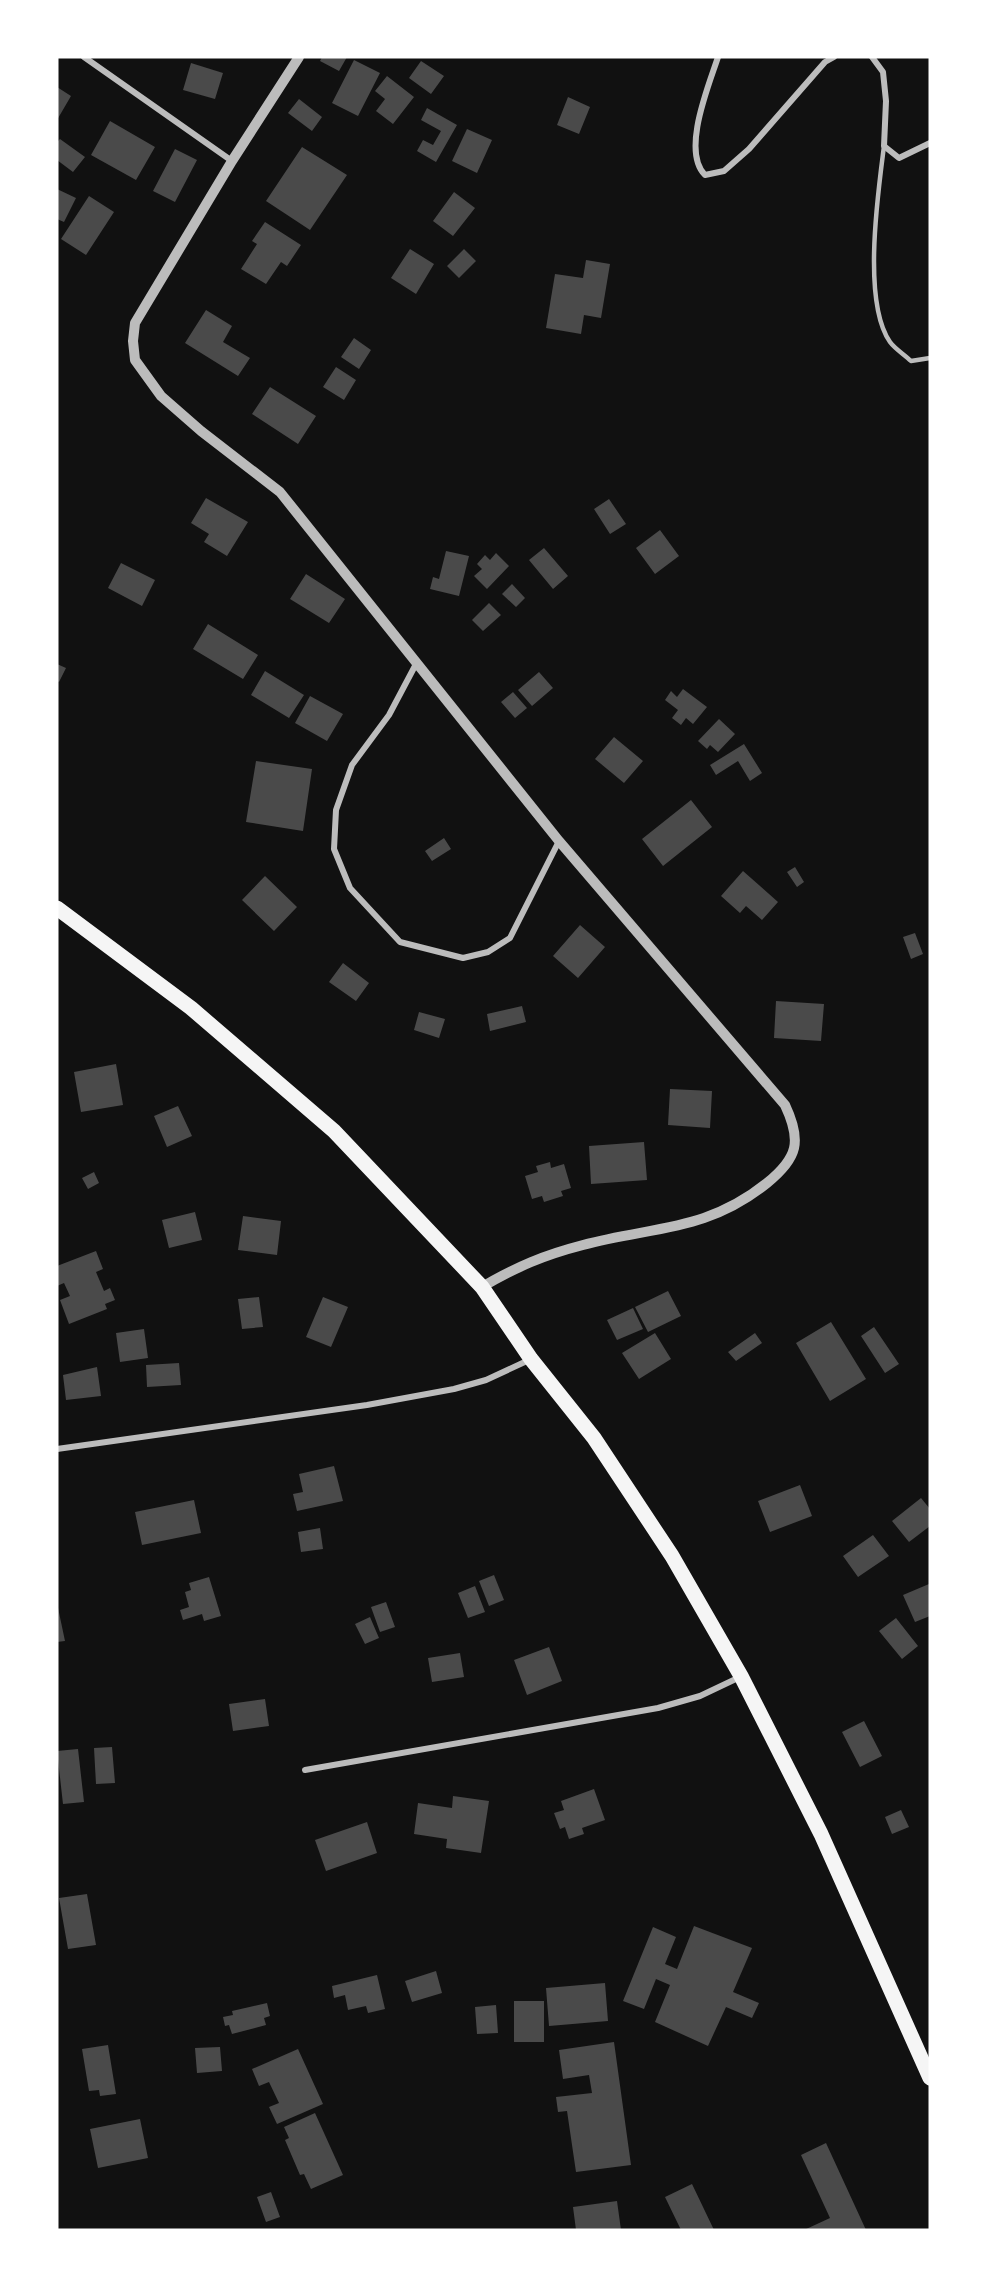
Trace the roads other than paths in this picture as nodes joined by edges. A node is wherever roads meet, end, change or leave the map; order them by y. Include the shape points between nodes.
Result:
1 (84, 57) edge
2 (299, 57) edge
3 (718, 57) edge
4 (834, 57) edge
5 (872, 57) edge
6 (930, 142) edge
7 (884, 146) junction
8 (232, 161) junction
9 (930, 358) edge
10 (416, 664) junction
11 (559, 842) junction
12 (57, 908) edge
13 (482, 1287) junction
14 (531, 1359) junction
15 (57, 1449) edge
16 (741, 1676) junction
17 (305, 1770) dead end
18 (930, 2078) edge

1 - 8 street
2 - 8 street
3 - 4 street via 695,133 699,169 705,175 724,171 749,149 825,62
5 - 7 street via 884,72
6 - 7 street via 899,158
7 - 9 lane via 873,236 879,312 890,342 911,361
8 - 10 street via 135,323 135,360 161,396 280,492
10 - 11 street
10 - 11 street via 389,716 352,765 336,810 334,849 350,888 400,942 463,958 488,952 510,938
11 - 13 street via 785,1105 796,1128 795,1150 782,1171 752,1196 720,1214 682,1227 564,1250 525,1263
12 - 13 highway via 191,1008 334,1131
13 - 14 highway
14 - 15 street via 486,1380 454,1389
14 - 16 highway via 594,1438 672,1556
16 - 17 street via 700,1696 658,1708
16 - 18 highway via 821,1834

